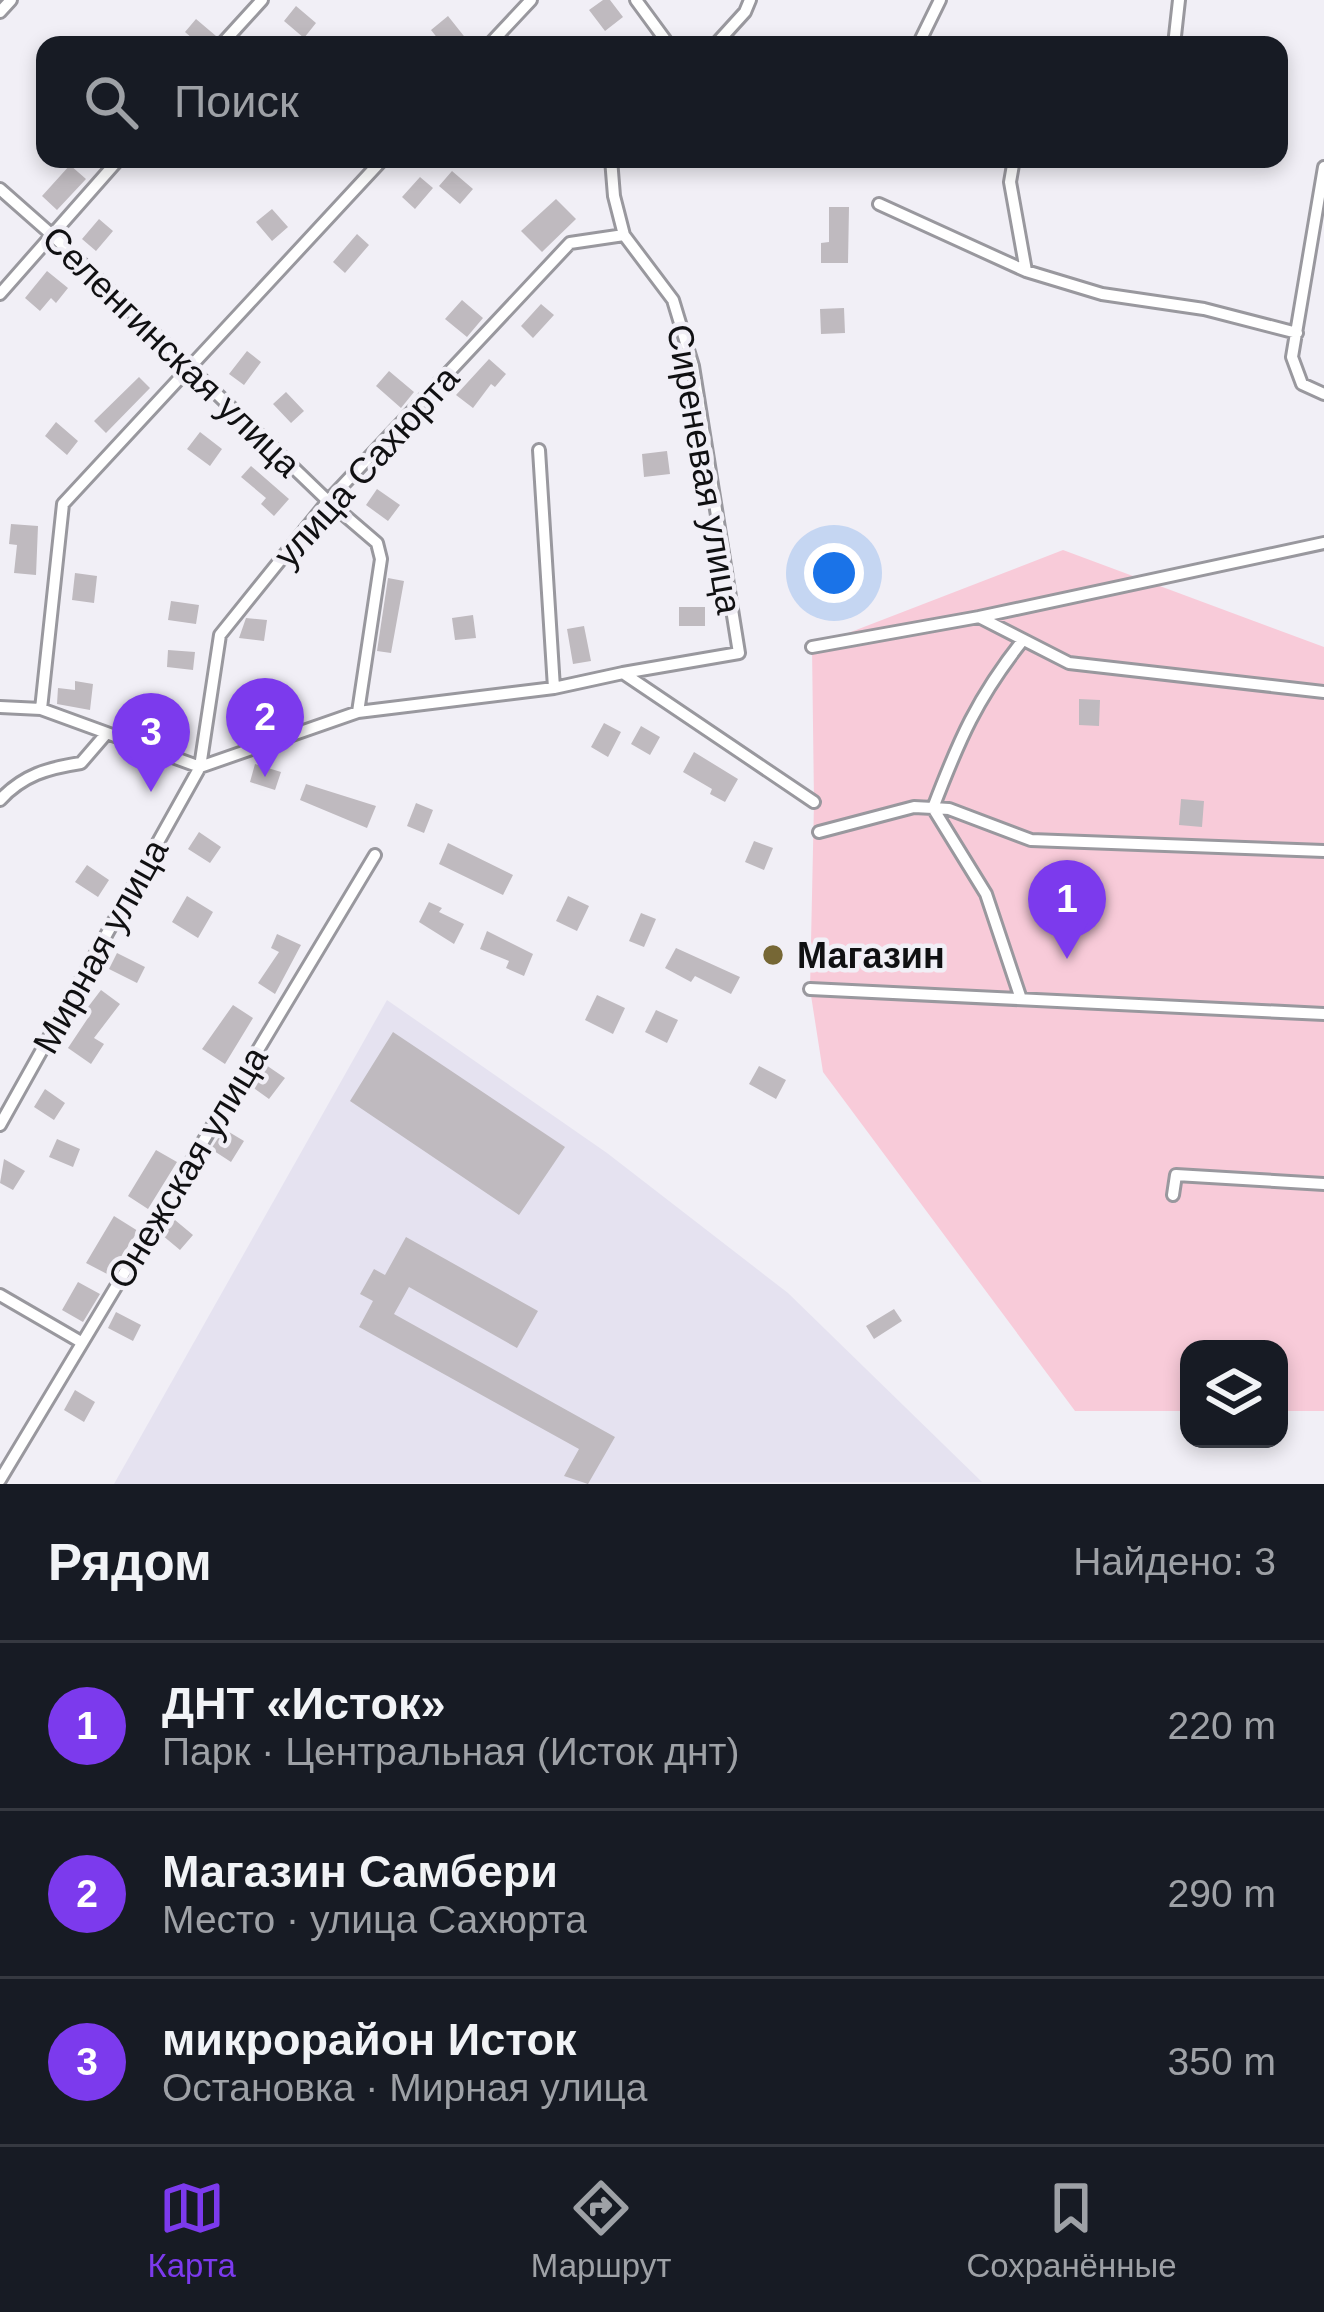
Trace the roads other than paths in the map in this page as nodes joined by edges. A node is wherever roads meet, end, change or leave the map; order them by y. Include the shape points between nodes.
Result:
1 (10, 0) edge
2 (262, 0) edge
3 (531, 0) edge
4 (636, 0) edge
5 (750, 0) edge
6 (940, 0) edge
7 (1179, 0) edge
8 (0, 12) edge
9 (229, 36) edge
10 (497, 36) edge
11 (662, 36) edge
12 (723, 36) edge
13 (922, 36) edge
14 (1175, 36) edge
15 (1324, 167) edge
16 (110, 168) edge
17 (375, 168) edge
18 (612, 168) edge
19 (1013, 168) edge
20 (0, 189) edge
21 (879, 204) dead end
22 (51, 234) junction
23 (624, 235) junction
24 (1026, 271) junction
25 (0, 294) edge
26 (1297, 333) junction
27 (190, 366) junction
28 (1324, 394) edge
29 (539, 450) dead end
30 (328, 501) junction
31 (1324, 543) edge
32 (979, 617) junction
33 (1023, 640) junction
34 (812, 647) dead end
35 (623, 673) junction
36 (554, 688) junction
37 (1324, 692) edge
38 (0, 707) edge
39 (41, 709) junction
40 (358, 712) junction
41 (106, 734) junction
42 (200, 767) junction
43 (0, 800) edge
44 (814, 802) dead end
45 (933, 808) junction
46 (818, 832) dead end
47 (1324, 850) edge
48 (375, 855) dead end
49 (810, 989) dead end
50 (1021, 999) junction
51 (1324, 1014) edge
52 (0, 1125) edge
53 (1324, 1184) edge
54 (1173, 1195) dead end
55 (0, 1295) edge
56 (81, 1342) junction
57 (0, 1480) edge

1 - 8 street
2 - 9 street
3 - 10 street
4 - 11 street
5 - 12 street
6 - 13 street
7 - 14 street
15 - 26 street
16 - 22 street
17 - 27 street
18 - 23 street, Сиреневая улица
19 - 24 street
20 - 22 street, Селенгинская улица
21 - 24 street
22 - 25 street
22 - 27 street, Селенгинская улица
23 - 30 street, улица Сахюрта via 570,243
23 - 35 street, Сиреневая улица via 673,300 693,366 739,653
24 - 26 street
26 - 28 street via 1292,357 1302,384
27 - 30 street, Селенгинская улица
27 - 39 street via 63,505
29 - 36 street
30 - 40 street, Селенгинская улица via 377,543 381,560
30 - 42 street, улица Сахюрта via 220,635
31 - 32 street
32 - 33 street
32 - 34 street
33 - 37 street via 1069,663
33 - 45 street via 986,686
35 - 36 street
35 - 44 street
36 - 40 street
38 - 39 street
39 - 41 street
40 - 42 street
41 - 42 street
41 - 43 street via 81,763 17,782
42 - 52 street, Мирная улица
45 - 46 street
45 - 47 street via 1031,840
45 - 50 street via 986,894
48 - 56 street, Онежская улица
49 - 50 street
50 - 51 street
53 - 54 street via 1176,1175
55 - 56 street
56 - 57 street, Онежская улица

